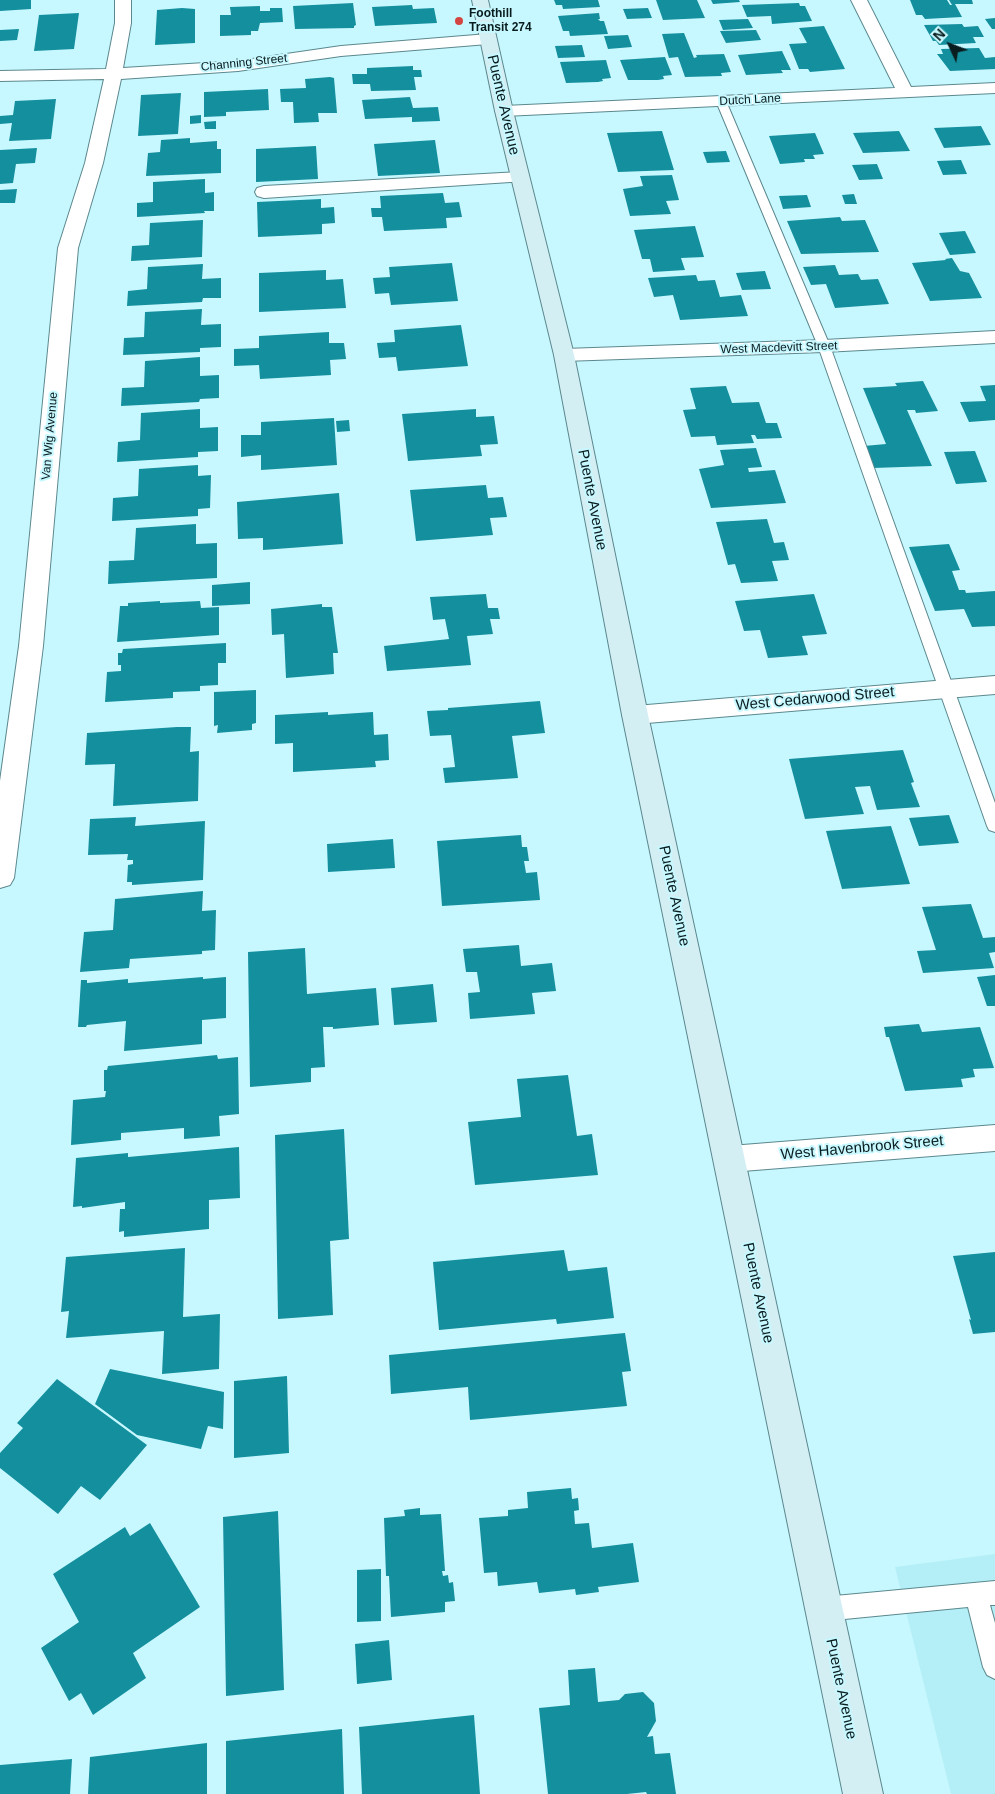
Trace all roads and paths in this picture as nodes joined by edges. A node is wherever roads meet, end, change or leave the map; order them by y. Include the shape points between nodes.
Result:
1 (123, 0) edge
2 (480, 0) edge
3 (859, 0) edge
4 (488, 39) junction
5 (114, 74) junction
6 (0, 76) edge
7 (995, 88) edge
8 (906, 93) junction
9 (721, 101) junction
10 (504, 111) junction
11 (520, 177) junction
12 (264, 192) dead end
13 (995, 336) edge
14 (824, 346) junction
15 (564, 355) junction
16 (995, 685) edge
17 (946, 688) junction
18 (635, 715) junction
19 (995, 826) edge
20 (0, 878) edge
21 (995, 1138) edge
22 (730, 1159) junction
23 (986, 1594) edge
24 (824, 1609) junction
25 (995, 1667) edge
26 (863, 1794) edge

1 - 5 street, Van Wig Avenue via 124,23
2 - 4 main road, Puente Avenue
3 - 8 street
4 - 5 street, Channing Street via 341,51 238,66
4 - 10 main road, Puente Avenue
5 - 6 street, Channing Street
5 - 20 street, Van Wig Avenue via 94,163 68,248 31,646
7 - 8 street, Dutch Lane
8 - 9 street, Dutch Lane
9 - 10 street, Dutch Lane
9 - 14 lane
10 - 11 main road, Puente Avenue
11 - 12 street
11 - 15 main road, Puente Avenue
13 - 14 street, West Macdevitt Street
14 - 15 street, West Macdevitt Street
14 - 17 lane
15 - 18 main road, Puente Avenue
16 - 17 street, West Cedarwood Street
17 - 18 street, West Cedarwood Street
17 - 19 lane
18 - 22 main road, Puente Avenue
21 - 22 street, West Havenbrook Street
22 - 24 main road, Puente Avenue
23 - 24 lane
23 - 25 lane
24 - 26 main road, Puente Avenue

